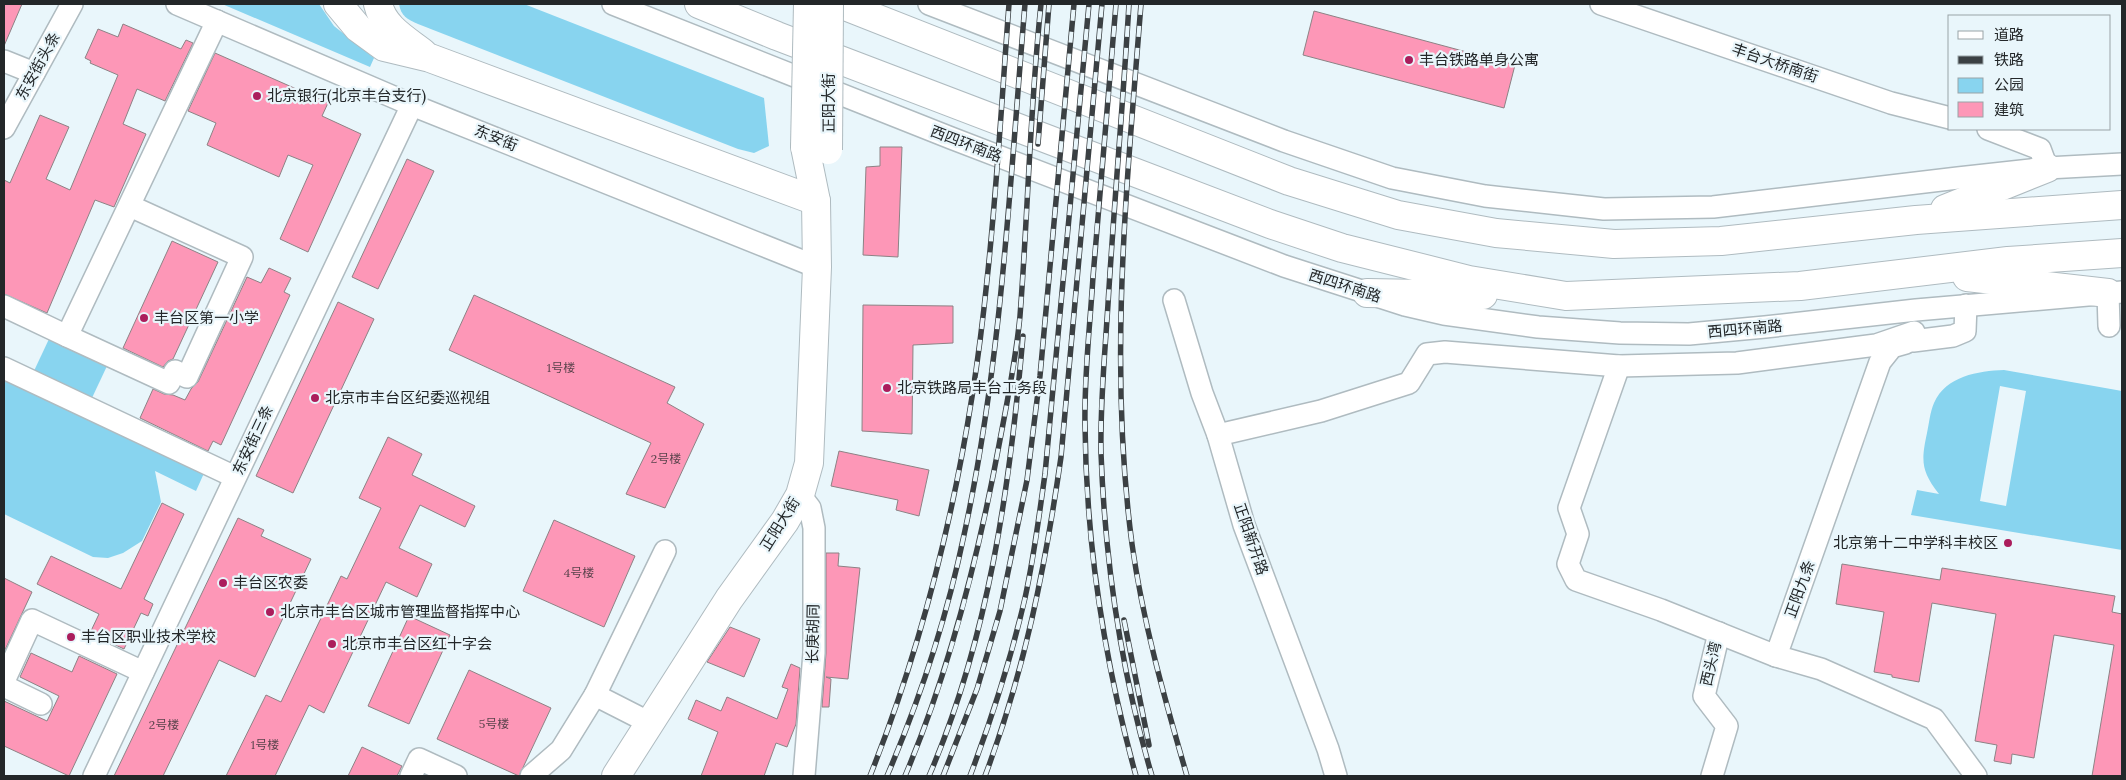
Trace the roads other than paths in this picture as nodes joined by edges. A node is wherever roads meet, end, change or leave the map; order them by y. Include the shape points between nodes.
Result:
1 (72, 4) edge
2 (178, 4) edge
3 (338, 4) edge
4 (378, 4) edge
5 (613, 4) edge
6 (699, 4) edge
7 (808, 4) edge
8 (829, 4) edge
9 (840, 4) edge
10 (929, 4) edge
11 (1601, 4) edge
12 (217, 21) junction
13 (430, 58) junction
14 (4, 61) edge
15 (34, 73) junction
16 (412, 105) junction
17 (1948, 118) edge
18 (4, 128) edge
19 (1991, 130) edge
20 (817, 148) junction
21 (2122, 164) edge
22 (2047, 168) junction
23 (816, 201) junction
24 (2122, 205) edge
25 (130, 206) junction
26 (1916, 220) junction
27 (2122, 253) edge
28 (817, 267) junction
29 (1923, 272) junction
30 (2115, 292) edge
31 (1367, 294) junction
32 (1566, 296) junction
33 (1174, 300) dead end
34 (1966, 305) junction
35 (1916, 310) junction
36 (6, 314) edge
37 (2109, 326) dead end
38 (67, 336) junction
39 (1914, 336) junction
40 (1619, 366) junction
41 (4, 368) edge
42 (1218, 435) junction
43 (235, 477) junction
44 (800, 495) junction
45 (665, 551) dead end
46 (1719, 633) junction
47 (1776, 656) junction
48 (143, 672) junction
49 (4, 681) edge
50 (4, 686) edge
51 (595, 694) junction
52 (42, 704) dead end
53 (650, 723) junction
54 (94, 776) edge
55 (411, 776) edge
56 (456, 776) edge
57 (531, 776) edge
58 (616, 776) edge
59 (804, 776) edge
60 (1336, 776) edge
61 (1712, 776) edge
62 (1976, 776) edge

1 - 15 street, 东安街头条
2 - 12 street, 东安街
3 - 13 main road via 358,28 384,47
4 - 13 main road via 380,15 397,33
5 - 31 street, 西四环南路 via 960,142 1284,266
6 - 32 main road via 1270,224 1342,248 1469,280
7 - 20 main road, 正阳大街, bridge
8 - 20 main road, 正阳大街, bridge
9 - 26 main road via 1289,181 1398,215 1496,234 1614,244 1721,241
10 - 22 street via 1302,147 1392,178 1485,196 1604,209 1713,207
11 - 17 street, 丰台大桥南街 via 1891,104
12 - 16 street, 东安街
12 - 25 street
13 - 23 main road
14 - 15 street
15 - 18 street, 东安街头条
16 - 28 street, 东安街
16 - 43 street, 东安街三条
19 - 22 street via 2040,149
20 - 23 main road, 正阳大街
21 - 22 street
22 - 26 main road
23 - 28 main road, 正阳大街
24 - 26 main road
25 - 38 street
25 - 38 street via 242,257 187,377 175,371 169,383
27 - 29 main road via 2008,261
28 - 44 main road, 正阳大街 via 809,464
29 - 30 main road
29 - 32 main road via 1800,286
30 - 34 street, 西四环南路
30 - 37 street
31 - 32 main road
31 - 35 street, 西四环南路 via 1444,314 1538,327 1620,333 1689,334
33 - 42 street, 正阳新开路
34 - 35 street, 西四环南路
34 - 39 street via 1965,332 1953,336
35 - 39 street
36 - 38 street
39 - 40 street via 1876,345 1737,362
39 - 47 street, 正阳九条 via 1892,347 1880,362
40 - 42 street via 1445,352 1427,354 1409,383 1321,411
40 - 46 street via 1569,508 1578,534 1568,564 1576,580
41 - 43 street
42 - 60 street, 正阳新开路 via 1244,525
43 - 48 street, 东安街三条
44 - 53 main road, 正阳大街
44 - 59 street, 长庚胡同 via 810,508 814,528 814,653
45 - 51 street
46 - 47 street
46 - 61 street, 西头湾 via 1704,696 1726,726
47 - 62 street via 1821,669 1934,719
48 - 49 street via 32,620
48 - 54 street, 东安街三条
50 - 52 street
51 - 53 street
51 - 57 street via 561,750
53 - 58 main road, 正阳大街
55 - 56 street via 419,759

